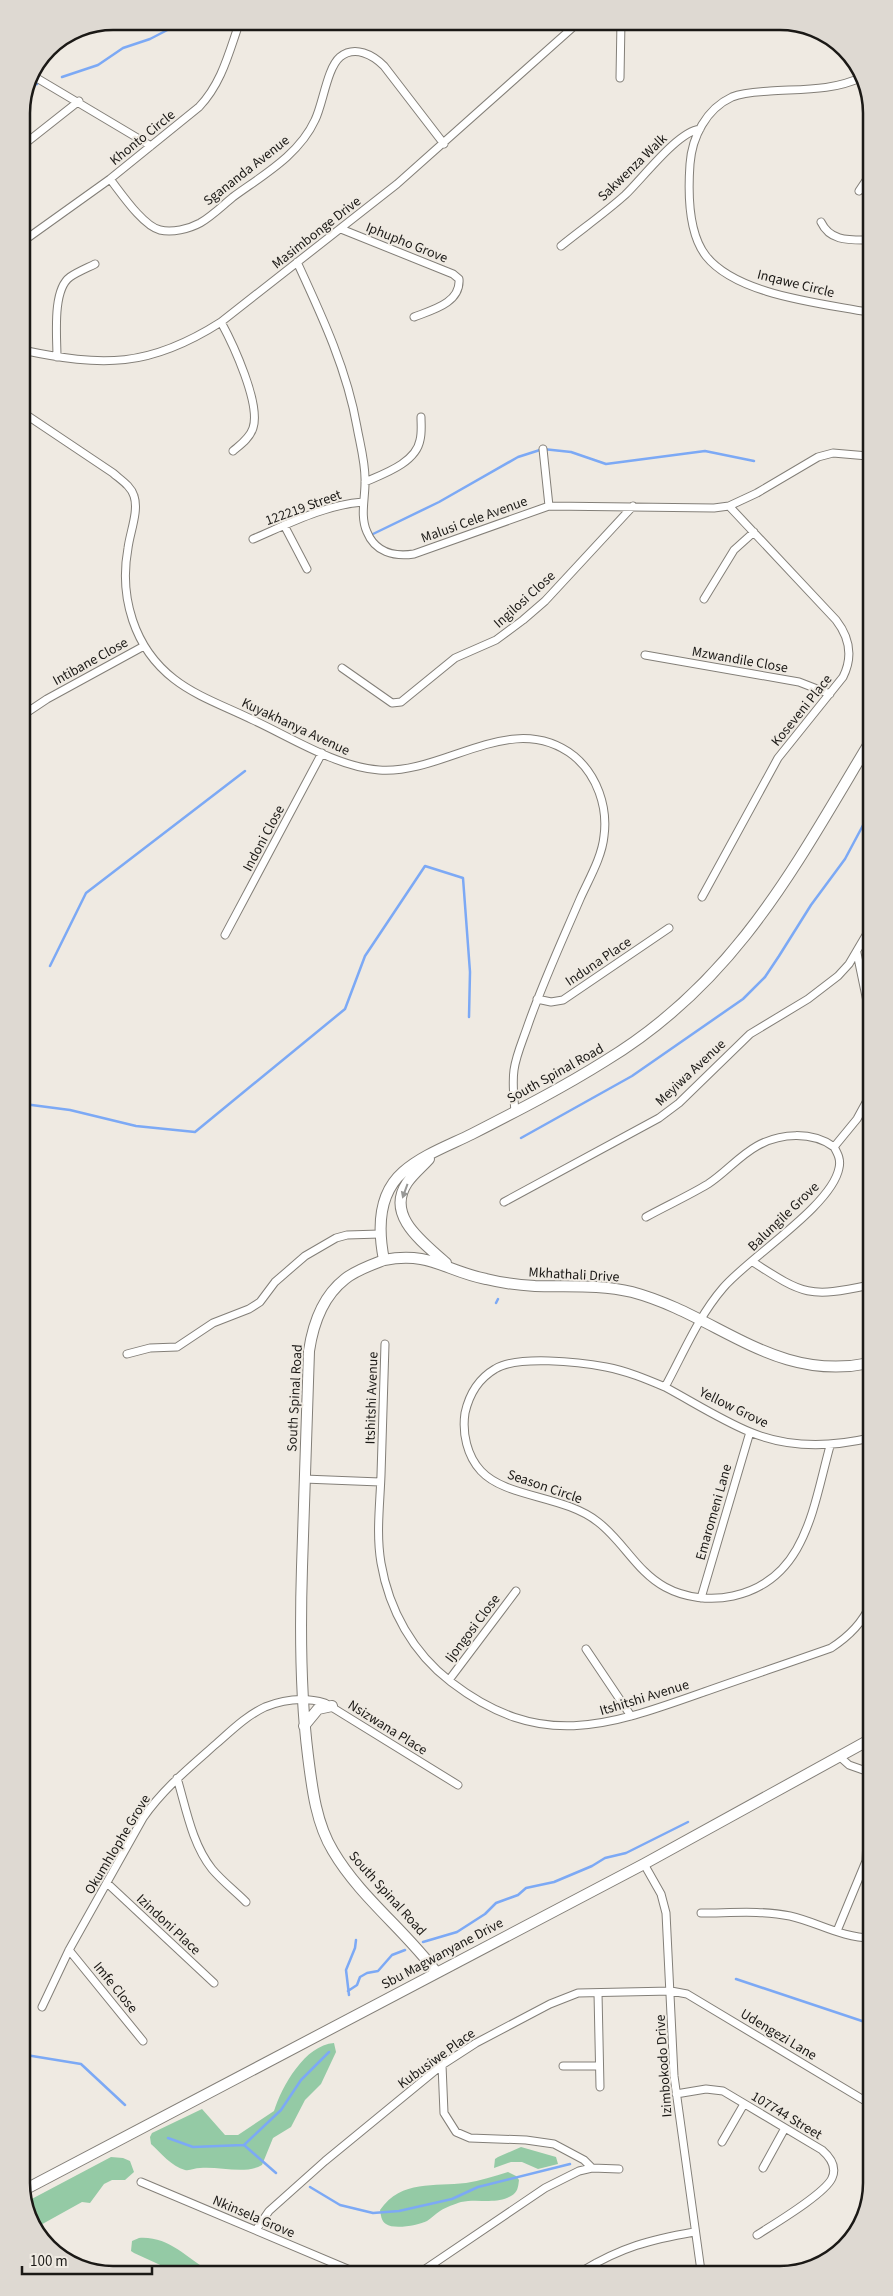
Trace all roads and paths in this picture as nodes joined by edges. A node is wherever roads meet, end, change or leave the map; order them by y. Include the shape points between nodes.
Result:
1 (237, 30) edge
2 (570, 30) edge
3 (621, 30) edge
4 (620, 78) dead end
5 (38, 79) edge
6 (856, 80) edge
7 (79, 101) junction
8 (700, 129) junction
9 (30, 140) edge
10 (444, 144) junction
11 (151, 146) junction
12 (110, 179) junction
13 (863, 184) edge
14 (859, 190) dead end
15 (821, 222) dead end
16 (341, 228) junction
17 (30, 236) edge
18 (863, 240) edge
19 (561, 246) dead end
20 (298, 262) junction
21 (95, 264) dead end
22 (863, 311) edge
23 (414, 317) dead end
24 (221, 322) junction
25 (30, 352) edge
26 (57, 358) junction
27 (421, 416) dead end
28 (30, 417) edge
29 (543, 449) dead end
30 (232, 451) dead end
31 (863, 456) edge
32 (366, 482) junction
33 (363, 502) junction
34 (549, 506) junction
35 (633, 506) junction
36 (729, 506) junction
37 (284, 525) junction
38 (754, 532) junction
39 (253, 539) dead end
40 (307, 569) dead end
41 (704, 599) dead end
42 (144, 646) junction
43 (645, 655) dead end
44 (342, 668) dead end
45 (830, 694) junction
46 (30, 710) edge
47 (322, 753) junction
48 (863, 753) edge
49 (702, 897) dead end
50 (669, 928) dead end
51 (225, 935) dead end
52 (863, 942) edge
53 (857, 953) junction
54 (863, 982) edge
55 (537, 999) junction
56 (863, 1108) edge
57 (515, 1112) junction
58 (834, 1147) junction
59 (434, 1153) junction
60 (504, 1202) dead end
61 (646, 1216) dead end
62 (380, 1234) junction
63 (384, 1260) junction
64 (753, 1262) junction
65 (450, 1267) junction
66 (863, 1286) edge
67 (701, 1319) junction
68 (385, 1344) dead end
69 (127, 1354) dead end
70 (863, 1364) edge
71 (665, 1387) junction
72 (750, 1432) junction
73 (863, 1439) edge
74 (830, 1446) junction
75 (304, 1479) junction
76 (380, 1482) junction
77 (516, 1591) dead end
78 (701, 1598) junction
79 (863, 1617) edge
80 (586, 1649) dead end
81 (449, 1680) junction
82 (301, 1699) junction
83 (332, 1706) junction
84 (631, 1716) junction
85 (304, 1726) junction
86 (863, 1744) edge
87 (840, 1757) junction
88 (863, 1770) edge
89 (178, 1778) junction
90 (458, 1785) dead end
91 (644, 1864) junction
92 (863, 1868) edge
93 (107, 1883) junction
94 (246, 1902) dead end
95 (701, 1913) dead end
96 (837, 1932) junction
97 (863, 1938) edge
98 (69, 1950) junction
99 (436, 1972) junction
100 (214, 1983) dead end
101 (671, 1991) junction
102 (598, 1993) junction
103 (42, 2007) dead end
104 (143, 2041) dead end
105 (442, 2065) junction
106 (563, 2066) dead end
107 (599, 2066) junction
108 (600, 2087) dead end
109 (676, 2094) junction
110 (863, 2100) edge
111 (744, 2104) junction
112 (785, 2128) junction
113 (722, 2142) dead end
114 (592, 2168) junction
115 (763, 2168) dead end
116 (619, 2169) dead end
117 (140, 2182) dead end
118 (30, 2187) edge
119 (256, 2230) junction
120 (694, 2232) junction
121 (757, 2235) dead end
122 (596, 2263) junction
123 (341, 2266) edge
124 (430, 2266) edge
125 (591, 2266) edge
126 (598, 2266) edge
127 (700, 2266) edge

1 - 11 street, Khonto Circle via 210,96
2 - 10 street, Masimbonge Drive
3 - 4 street
5 - 7 street
6 - 8 street, Inqawe Circle via 831,88 754,92 733,97 715,109
7 - 9 street
7 - 11 street
8 - 19 street, Sakwenza Walk via 680,138 624,196
8 - 22 street, Inqawe Circle via 692,148 689,183 693,224 706,256 721,271 772,292
10 - 12 street, Sgananda Avenue via 384,66 375,58 357,52 340,57 334,66 315,120 302,142 284,160 199,224 176,231 158,230 142,218
10 - 16 street, Masimbonge Drive
11 - 12 street, Khonto Circle
12 - 17 street, Khonto Circle
13 - 14 street
15 - 18 street via 826,232 834,237
16 - 20 street, Masimbonge Drive
16 - 23 street, Iphupho Grove via 459,279 460,286 454,298
20 - 24 street, Masimbonge Drive
20 - 32 street, Malusi Cele Avenue via 325,323 349,395
21 - 26 street via 69,277 58,297
24 - 26 street, Masimbonge Drive via 180,346 138,359 97,362
24 - 30 street via 235,348 254,415 253,428 247,438
25 - 26 street, Masimbonge Drive
27 - 32 street via 418,447 402,463
28 - 42 street, Kuyakhanya Avenue via 113,473 134,494 136,505 125,583 132,619
29 - 34 street
31 - 36 street, Malusi Cele Avenue via 833,453 818,457
32 - 33 street, Malusi Cele Avenue
33 - 34 street, Malusi Cele Avenue via 364,524 370,538 388,554 402,556
33 - 37 street, 122219 Street via 328,509
34 - 35 street, Malusi Cele Avenue
35 - 36 street, Malusi Cele Avenue
35 - 44 street, Ingilosi Close via 563,583 523,620 496,640 455,658 402,702 392,703
36 - 38 street, Koseveni Place
37 - 39 street, 122219 Street
37 - 40 street
38 - 41 street via 734,550
38 - 45 street, Koseveni Place via 844,630 848,662
42 - 46 street, Intibane Close
42 - 47 street, Kuyakhanya Avenue via 163,670 177,681
43 - 45 street, Mzwandile Close via 799,682
45 - 49 street, Koseveni Place via 778,758
47 - 51 street, Indoni Close
47 - 55 street, Kuyakhanya Avenue via 359,767 403,770 514,737 547,741 562,748 585,768 600,793 604,840
48 - 57 street, South Spinal Road via 782,888 720,968 690,998 630,1046
50 - 55 street, Induna Place via 563,1000
52 - 53 street, Meyiwa Avenue
53 - 54 street
53 - 60 street, Meyiwa Avenue via 838,976 808,999 750,1034 679,1103 658,1118
55 - 57 street, Kuyakhanya Avenue via 516,1062 513,1081
56 - 58 street
57 - 59 street, South Spinal Road
58 - 61 street via 815,1137 787,1136 770,1140 708,1184
58 - 64 street, Balungile Grove via 840,1161 832,1185
59 - 62 street, South Spinal Road via 403,1172 391,1186 384,1204
59 -> 65 street via 407,1184 401,1201 402,1212 411,1230
62 - 63 street, South Spinal Road
62 - 69 street via 336,1238 305,1256 249,1310 213,1323 177,1347 150,1348
63 - 65 street, Mkhathali Drive via 429,1259
63 - 75 street, South Spinal Road via 345,1278 331,1293 314,1324 309,1351
64 - 66 street via 803,1291 834,1292
64 - 67 street, Balungile Grove via 724,1286
65 - 67 street, Mkhathali Drive via 506,1284 588,1286 632,1292
67 - 70 street, Mkhathali Drive via 746,1344 793,1362 835,1367
67 - 71 street
68 - 76 street, Itshitshi Avenue
71 - 72 street, Yellow Grove
71 - 78 street, Season Circle via 606,1366 531,1361 510,1363 495,1369 473,1390 464,1422 465,1440 481,1471 492,1480 582,1511 618,1541 648,1575 665,1587
72 - 74 street, Yellow Grove via 774,1440
72 - 78 street, Emaromeni Lane
73 - 74 street, Yellow Grove
74 - 78 street, Season Circle via 805,1533 787,1565 761,1587 721,1599
75 - 76 street
75 - 82 street, South Spinal Road
76 - 81 street, Itshitshi Avenue via 379,1541 387,1586 403,1627 417,1649
77 - 81 street, Ijongosi Close
79 - 84 street, Itshitshi Avenue via 858,1626 831,1648
80 - 84 street
81 - 84 street, Itshitshi Avenue via 474,1700 513,1717 535,1722 582,1726
82 - 83 street, Nsizwana Place
82 - 85 street, South Spinal Road
82 - 89 street, Okumhlophe Grove via 266,1707 248,1716
83 - 85 street via 318,1709
83 - 90 street, Nsizwana Place
85 - 99 street, South Spinal Road via 313,1796 332,1851
86 - 87 street, Sbu Magwanyane Drive
87 - 88 street
87 - 91 street, Sbu Magwanyane Drive
89 - 93 street, Okumhlophe Grove via 143,1818
89 - 94 street via 194,1837 202,1853 212,1869
91 - 99 street, Sbu Magwanyane Drive
91 - 101 street, Izimbokodo Drive via 658,1887 666,1913
92 - 96 street
93 - 98 street, Okumhlophe Grove
93 - 100 street, Izindoni Place
95 - 96 street via 778,1914
96 - 97 street
98 - 103 street, Okumhlophe Grove
98 - 104 street, Imfe Close
99 - 118 street, Sbu Magwanyane Drive
101 - 102 street, Kubusiwe Place
101 - 109 street, Izimbokodo Drive
101 - 110 street, Udengezi Lane via 692,1996
102 - 105 street, Kubusiwe Place via 578,1993 550,2004
102 - 107 street
105 - 114 street via 444,2113 456,2132 470,2138 554,2144
105 - 119 street, Kubusiwe Place via 318,2167 270,2211
106 - 107 street
107 - 108 street
109 - 111 street, 107744 Street via 712,2089 723,2091
109 - 120 street, Izimbokodo Drive
111 - 112 street, 107744 Street
111 - 113 street
112 - 115 street
112 - 121 street, 107744 Street via 826,2154 833,2165 833,2174 824,2188
114 - 116 street
114 - 124 street via 526,2199
117 - 119 street, Nkinsela Grove
119 - 123 street, Nkinsela Grove
120 - 122 street via 636,2244
120 - 127 street, Izimbokodo Drive
122 - 125 street
122 - 126 street

